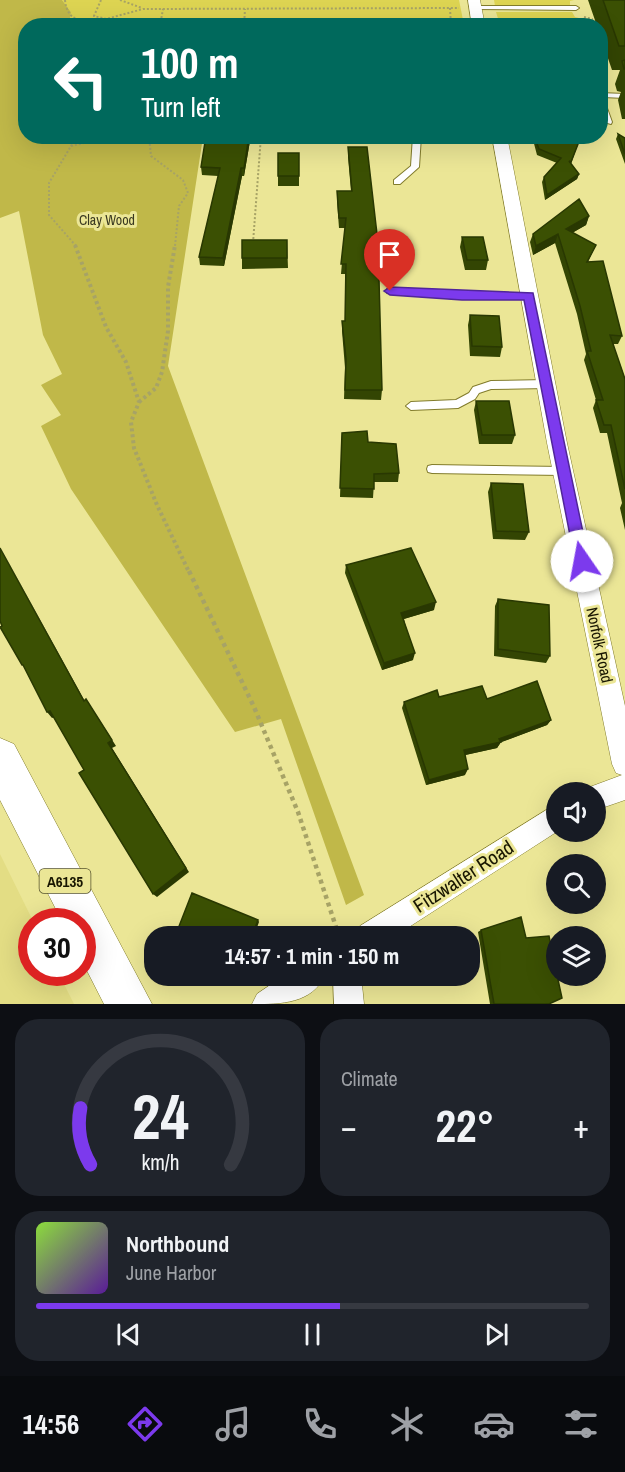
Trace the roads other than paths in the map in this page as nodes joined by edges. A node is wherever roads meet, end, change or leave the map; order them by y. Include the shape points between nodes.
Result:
1 (475, 4) edge
2 (576, 8) dead end
3 (625, 96) edge
4 (608, 97) edge
5 (416, 144) edge
6 (500, 144) edge
7 (397, 182) dead end
8 (390, 291) dead end
9 (529, 296) junction
10 (546, 384) junction
11 (411, 406) dead end
12 (432, 469) dead end
13 (563, 471) junction
14 (0, 758) edge
15 (625, 764) edge
16 (625, 787) edge
17 (606, 794) edge
18 (546, 823) edge
19 (386, 926) edge
20 (294, 986) edge
21 (348, 986) edge
22 (129, 1004) edge
23 (267, 1004) edge
24 (349, 1004) edge

1 - 2 lane
3 - 4 lane
5 - 7 lane via 414,167
6 - 9 street, Norfolk Road
8 - 9 lane
9 - 10 street, Norfolk Road
10 - 11 lane via 491,385 476,390 458,404
10 - 13 street, Norfolk Road
12 - 13 lane
13 - 15 street, Norfolk Road
14 - 22 main road, A6135
16 - 17 street
18 - 19 street, Fitzwalter Road
20 - 23 street
21 - 24 street

